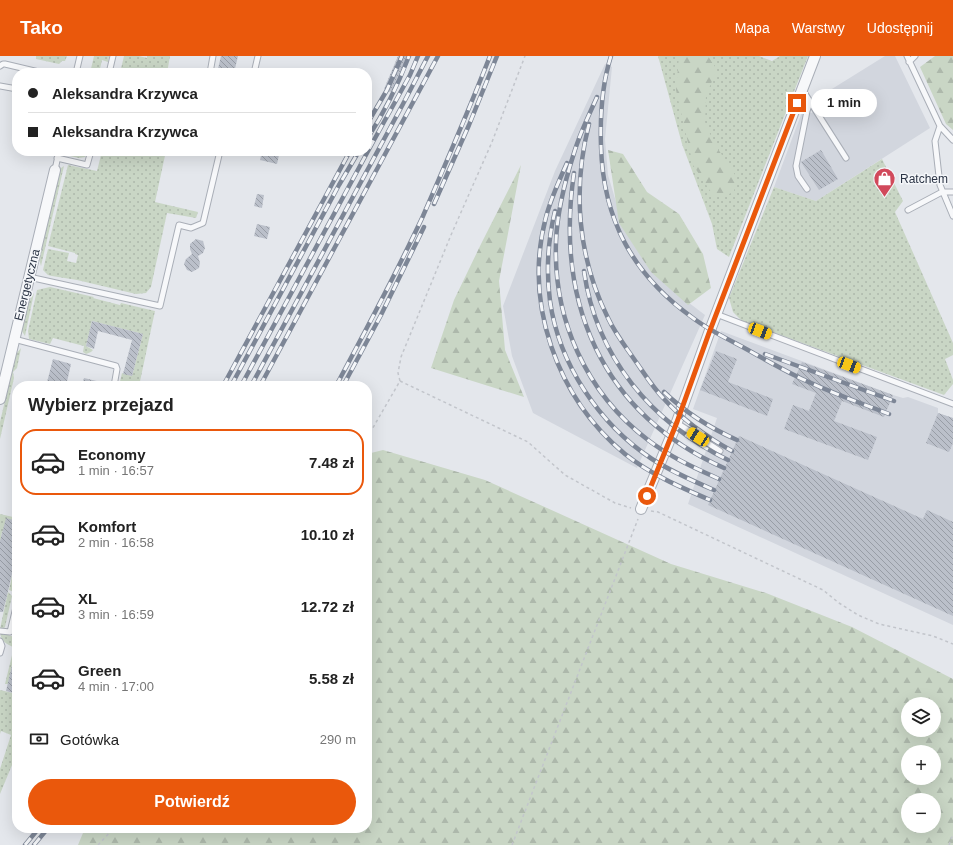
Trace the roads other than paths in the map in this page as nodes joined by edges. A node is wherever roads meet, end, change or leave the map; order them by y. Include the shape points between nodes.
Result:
1 (80, 56) edge
2 (113, 56) edge
3 (213, 56) edge
4 (258, 56) edge
5 (815, 56) edge
6 (907, 56) edge
7 (915, 56) edge
8 (909, 62) junction
9 (0, 66) edge
10 (22, 68) edge
11 (77, 68) edge
12 (110, 68) edge
13 (211, 68) edge
14 (255, 68) edge
15 (0, 86) edge
16 (12, 88) edge
17 (802, 88) junction
18 (810, 102) junction
19 (940, 126) junction
20 (953, 140) edge
21 (90, 156) edge
22 (219, 156) edge
23 (57, 158) joint
24 (846, 158) dead end
25 (55, 170) joint
26 (807, 189) dead end
27 (942, 192) junction
28 (953, 192) edge
29 (908, 210) dead end
30 (953, 216) edge
31 (29, 277) junction
32 (716, 314) junction
33 (14, 339) junction
34 (115, 381) edge
35 (0, 400) edge
36 (953, 403) edge
37 (676, 423) junction
38 (720, 451) dead end
39 (641, 509) road end
40 (12, 624) edge
41 (0, 631) edge
42 (0, 641) edge
43 (0, 653) edge

1 - 11 lane
2 - 12 lane
3 - 13 lane
4 - 14 lane
5 - 17 street
6 - 8 lane
7 - 8 lane
8 - 19 lane
9 - 10 lane via 5,64
15 - 16 lane
17 - 18 lane
17 - 32 street
18 - 24 lane
18 - 26 lane via 796,166 798,176
19 - 20 lane
19 - 27 lane via 935,141
21 - 23 lane via 87,165
22 - 31 lane via 203,223 191,228 179,225 160,306
23 - 25 lane
25 - 31 street, Energetyczna
27 - 28 lane
27 - 29 lane
27 - 30 lane
31 - 33 street, Energetyczna
32 - 36 lane
32 - 37 street
33 - 34 lane via 116,366
33 - 35 street, Energetyczna
37 - 38 lane
37 - 39 street
40 - 41 lane via 10,632
42 - 43 lane

